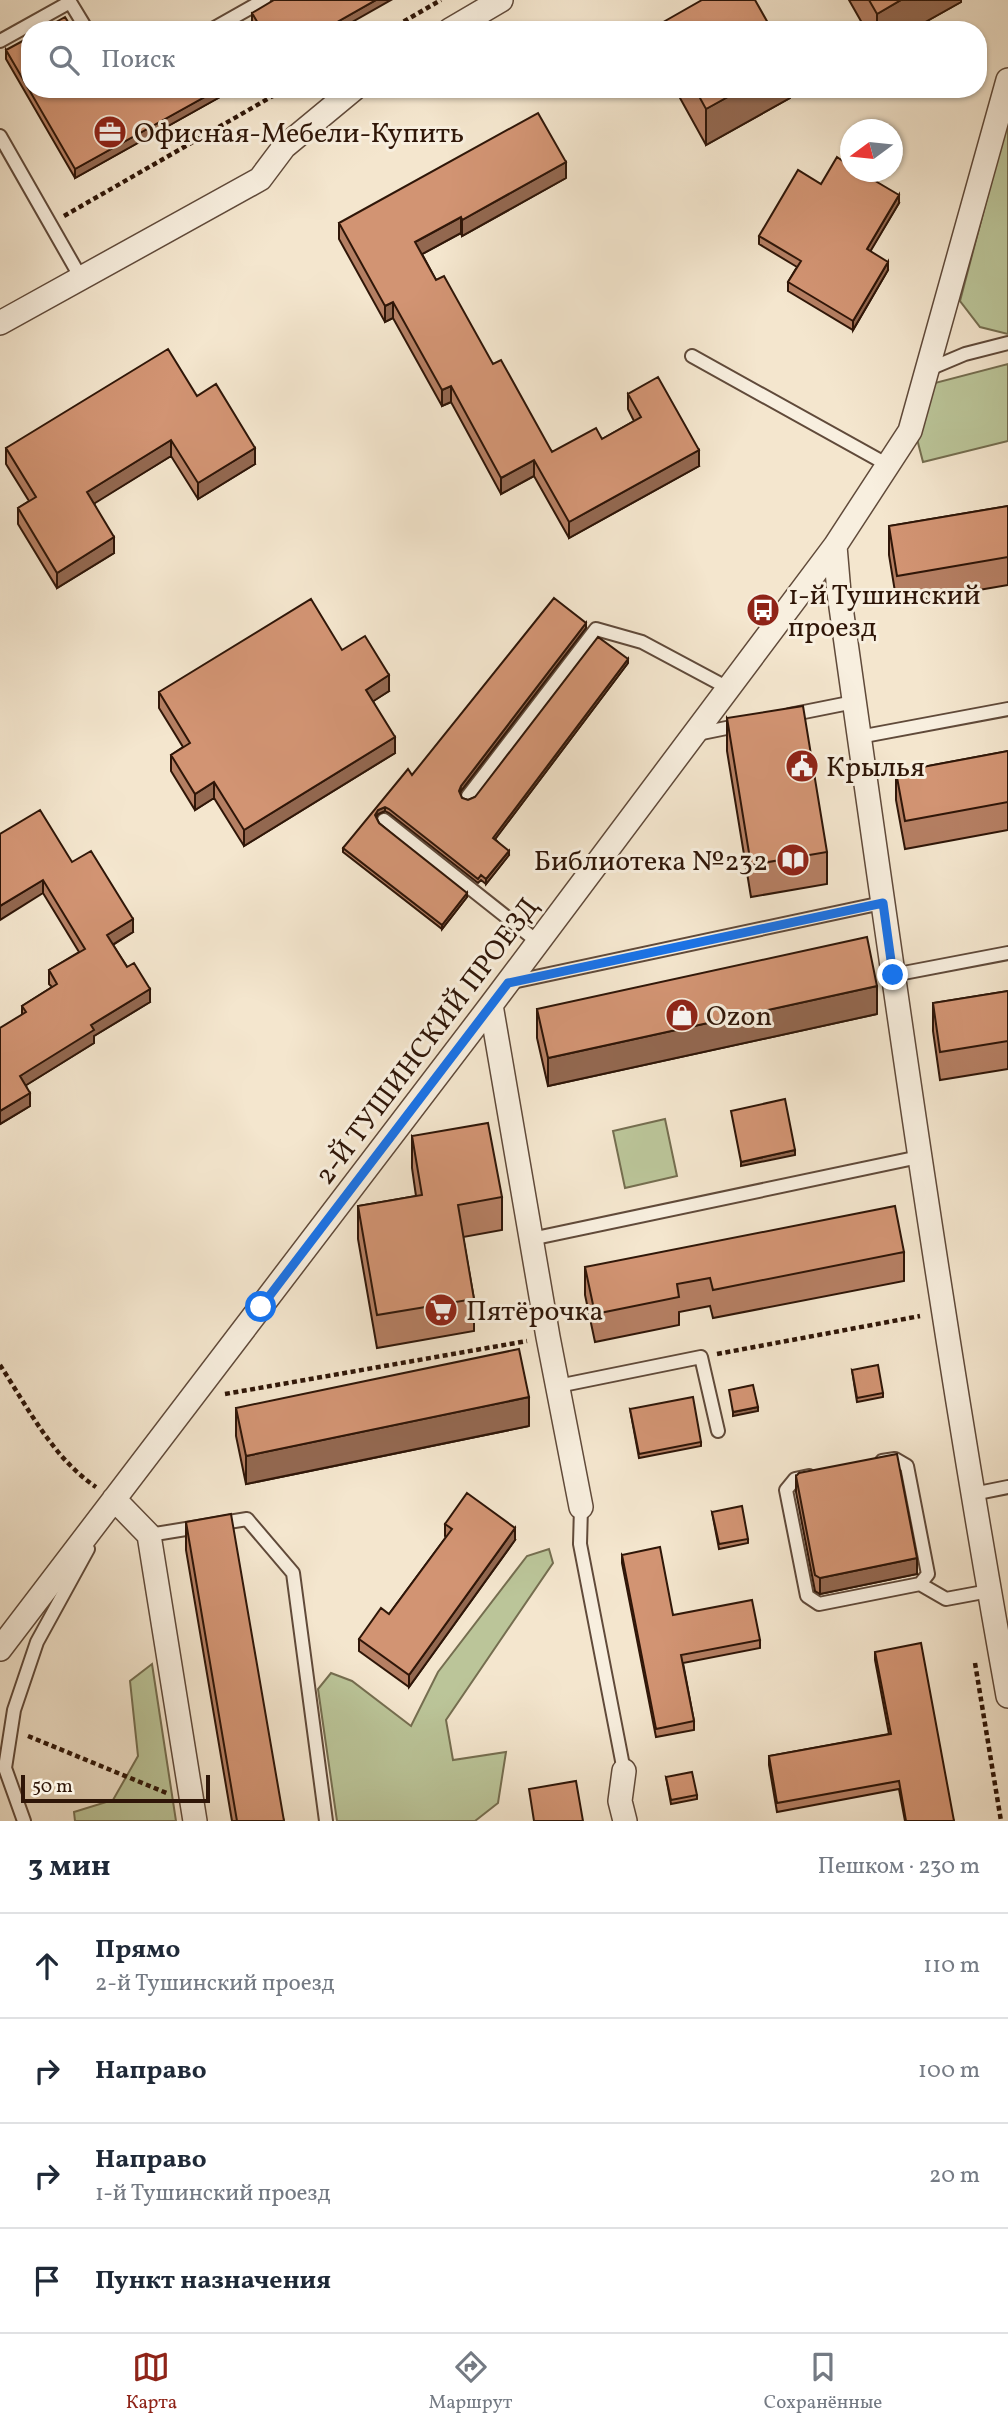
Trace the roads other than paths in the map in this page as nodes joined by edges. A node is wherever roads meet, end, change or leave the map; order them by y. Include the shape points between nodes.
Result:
1 (264, 0) edge
2 (500, 0) edge
3 (36, 21) edge
4 (82, 21) edge
5 (227, 21) edge
6 (465, 21) edge
7 (21, 29) edge
8 (0, 41) edge
9 (1008, 80) edge
10 (343, 98) edge
11 (0, 136) edge
12 (81, 278) junction
13 (0, 323) edge
14 (1008, 343) edge
15 (692, 356) dead end
16 (927, 370) junction
17 (888, 465) junction
18 (835, 546) junction
19 (729, 688) junction
20 (854, 702) junction
21 (1008, 709) edge
22 (774, 718) edge
23 (761, 721) edge
24 (694, 734) junction
25 (859, 737) junction
26 (468, 796) dead end
27 (384, 820) dead end
28 (883, 903) junction
29 (538, 942) junction
30 (1008, 953) edge
31 (893, 975) junction
32 (508, 983) junction
33 (491, 1005) junction
34 (919, 1157) junction
35 (531, 1239) junction
36 (558, 1386) junction
37 (718, 1431) dead end
38 (870, 1464) edge
39 (820, 1474) edge
40 (1008, 1487) edge
41 (973, 1494) junction
42 (114, 1499) junction
43 (581, 1507) joint
44 (149, 1535) junction
45 (920, 1584) junction
46 (989, 1591) junction
47 (0, 1649) edge
48 (1008, 1696) edge
49 (624, 1771) joint
50 (194, 1812) edge
51 (24, 1821) edge
52 (326, 1821) edge
53 (625, 1821) edge

1 - 5 lane
2 - 6 street
3 - 4 lane via 70,2
7 - 8 lane
9 - 16 street, 2-Й ТУШИНСКИЙ ПРОЕЗД
10 - 12 street via 284,147 260,179
11 - 12 lane
12 - 13 street
14 - 16 lane
15 - 17 lane
16 - 17 street, 2-Й ТУШИНСКИЙ ПРОЕЗД via 910,431
17 - 18 street, 2-Й ТУШИНСКИЙ ПРОЕЗД
18 - 19 street, 2-Й ТУШИНСКИЙ ПРОЕЗД
18 - 20 street
19 - 24 street, 2-Й ТУШИНСКИЙ ПРОЕЗД
19 - 26 lane via 642,642 596,629
20 - 22 lane
20 - 25 street
21 - 25 lane
23 - 24 lane
24 - 29 street, 2-Й ТУШИНСКИЙ ПРОЕЗД
25 - 28 street
27 - 29 lane
28 - 31 street
28 - 32 lane
29 - 32 street, 2-Й ТУШИНСКИЙ ПРОЕЗД
30 - 31 lane
31 - 34 street
32 - 33 street, 2-Й ТУШИНСКИЙ ПРОЕЗД
33 - 35 street
33 - 42 street, 2-Й ТУШИНСКИЙ ПРОЕЗД
34 - 35 lane
34 - 41 street
35 - 36 street
36 - 37 lane via 701,1357
36 - 43 street
38 - 45 lane via 895,1459 907,1466 928,1574
39 - 45 lane via 795,1479 786,1490 807,1596 819,1604
40 - 41 lane
41 - 46 street
42 - 44 street
42 - 47 street, 2-Й ТУШИНСКИЙ ПРОЕЗД
42 - 51 lane via 37,1642 14,1710 5,1768
43 - 49 lane via 580,1544
44 - 50 street
44 - 52 lane via 247,1519 293,1573
45 - 46 lane via 946,1599
46 - 48 street
49 - 53 street via 620,1801

